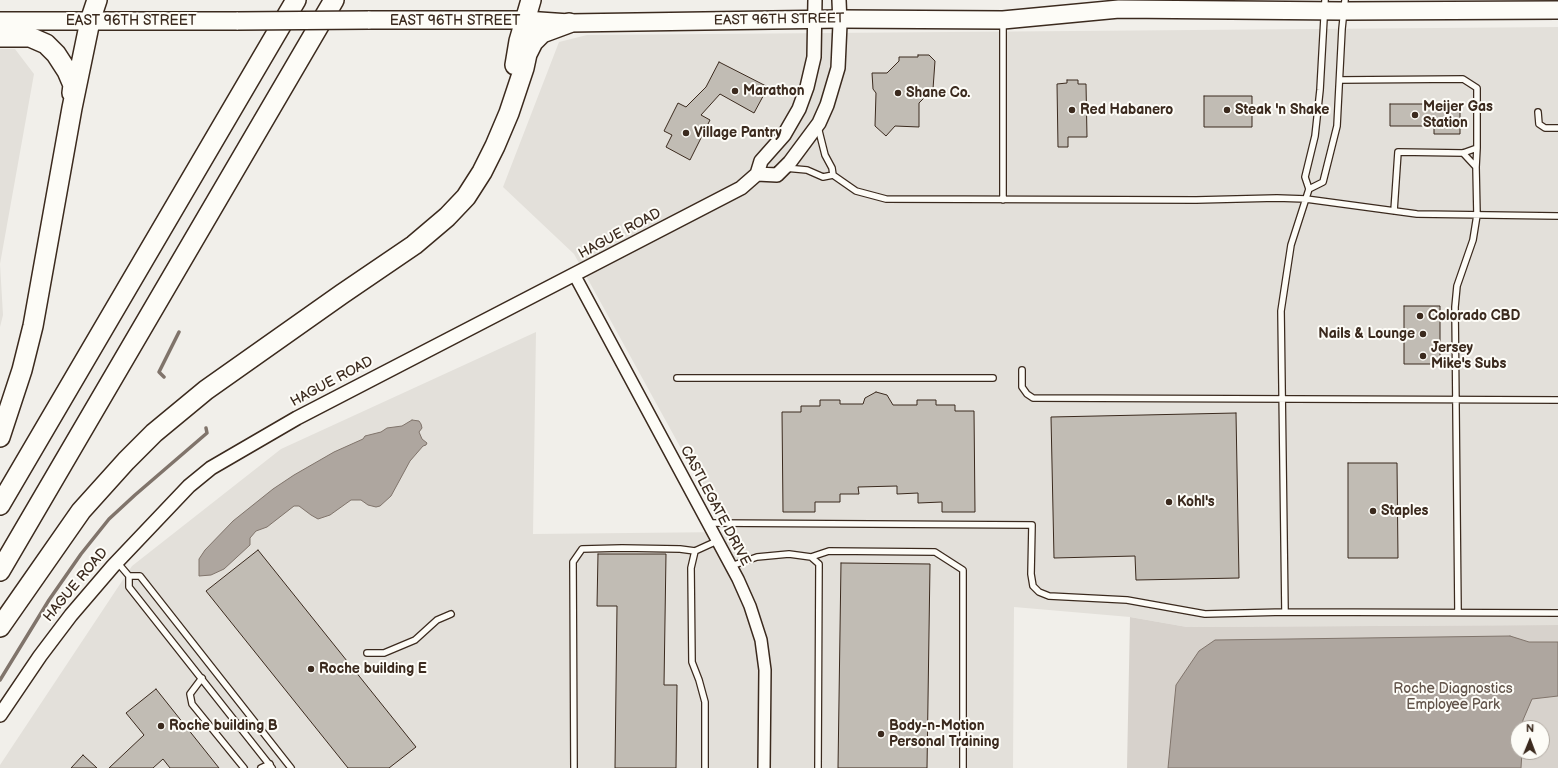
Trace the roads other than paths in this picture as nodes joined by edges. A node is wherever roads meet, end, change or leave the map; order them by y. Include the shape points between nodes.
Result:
1 (97, 0) edge
2 (296, 0) edge
3 (334, 0) edge
4 (531, 0) edge
5 (815, 0) edge
6 (839, 0) edge
7 (1325, 5) edge
8 (1344, 6) edge
9 (1558, 10) edge
10 (840, 19) junction
11 (90, 20) junction
12 (525, 20) junction
13 (815, 20) junction
14 (1003, 20) junction
15 (0, 21) edge
16 (569, 23) junction
17 (0, 37) edge
18 (1340, 80) junction
19 (516, 89) junction
20 (72, 108) junction
21 (1538, 112) dead end
22 (818, 125) junction
23 (1558, 128) edge
24 (1477, 148) junction
25 (1463, 153) junction
26 (1476, 167) junction
27 (784, 168) junction
28 (757, 174) junction
29 (833, 175) junction
30 (1309, 189) junction
31 (1306, 199) junction
32 (1003, 200) junction
33 (1394, 211) junction
34 (1477, 215) junction
35 (1558, 216) edge
36 (575, 276) junction
37 (1022, 370) dead end
38 (677, 378) dead end
39 (993, 378) dead end
40 (1281, 399) junction
41 (1457, 400) junction
42 (1558, 400) edge
43 (0, 437) edge
44 (0, 505) edge
45 (708, 523) junction
46 (717, 541) junction
47 (695, 551) junction
48 (811, 557) junction
49 (117, 562) junction
50 (731, 566) junction
51 (0, 571) edge
52 (129, 576) junction
53 (1285, 612) junction
54 (1458, 612) junction
55 (1558, 613) edge
56 (451, 614) dead end
57 (0, 627) edge
58 (367, 654) dead end
59 (202, 678) junction
60 (0, 715) edge
61 (271, 766) edge
62 (244, 768) edge
63 (261, 768) edge
64 (290, 768) edge
65 (574, 768) edge
66 (705, 768) edge
67 (764, 768) edge
68 (818, 768) edge
69 (962, 768) edge

1 - 11 highway
2 - 44 highway
3 - 51 highway
4 - 12 highway
5 - 13 street, HAGUE ROAD
6 - 10 street
7 - 8 main road, EAST 96TH STREET
7 - 14 main road, EAST 96TH STREET via 1119,8
7 - 30 lane via 1315,136 1305,177
8 - 9 main road, EAST 96TH STREET
8 - 18 lane
10 - 13 main road, EAST 96TH STREET
10 - 14 main road, EAST 96TH STREET
10 - 22 street via 837,72
11 - 12 main road, EAST 96TH STREET, bridge
11 - 15 main road, EAST 96TH STREET
11 - 20 highway
12 - 16 main road, EAST 96TH STREET
12 - 19 highway via 514,67
13 - 16 main road, EAST 96TH STREET
13 - 28 street, HAGUE ROAD via 814,56 799,109 787,131 761,161
14 - 32 lane
16 - 19 highway via 542,33 533,42
17 - 20 highway via 30,37 52,50 64,65 73,85
18 - 24 lane via 1463,79 1477,88
18 - 30 lane via 1335,138 1323,182
19 - 57 highway via 482,172 466,197 452,212 414,245 206,390 154,433 81,511
20 - 43 highway via 33,326
21 - 23 lane via 1539,124 1546,128
22 - 27 street
22 - 29 lane
24 - 25 lane
24 - 26 lane
25 - 26 lane
25 - 33 lane via 1398,152
26 - 34 lane
27 - 28 street via 777,175
27 - 29 lane via 807,170 823,177
28 - 36 street, HAGUE ROAD via 725,198
29 - 32 lane via 856,191 886,199
30 - 31 lane
31 - 32 lane
31 - 33 lane
31 - 40 lane via 1291,245 1282,296
33 - 34 lane
34 - 35 lane
34 - 41 lane via 1474,240 1457,286
36 - 45 street, CASTLEGATE DRIVE
36 - 49 street, HAGUE ROAD via 297,418 211,468 189,486
37 - 40 lane via 1022,387 1033,398
38 - 39 lane
40 - 41 lane
40 - 53 lane
41 - 42 lane
41 - 54 lane
45 - 46 street, CASTLEGATE DRIVE
45 - 53 lane via 1032,525 1033,586 1049,596 1127,600 1205,614
46 - 47 lane
46 - 50 street, CASTLEGATE DRIVE
47 - 65 lane via 582,549 573,562
47 - 66 lane via 691,568 692,662 705,702
48 - 50 lane via 789,554 757,557
48 - 68 lane via 819,564
48 - 69 lane via 829,551 935,552 963,570
49 - 52 lane
49 - 60 street, HAGUE ROAD via 44,650
50 - 67 street, CASTLEGATE DRIVE via 750,606 764,658
52 - 59 lane via 129,588
52 - 64 lane via 140,576
53 - 54 lane
54 - 55 lane
56 - 58 lane via 438,620 415,640 384,653
59 - 61 lane
59 - 62 lane via 190,694 192,704
61 - 63 lane

